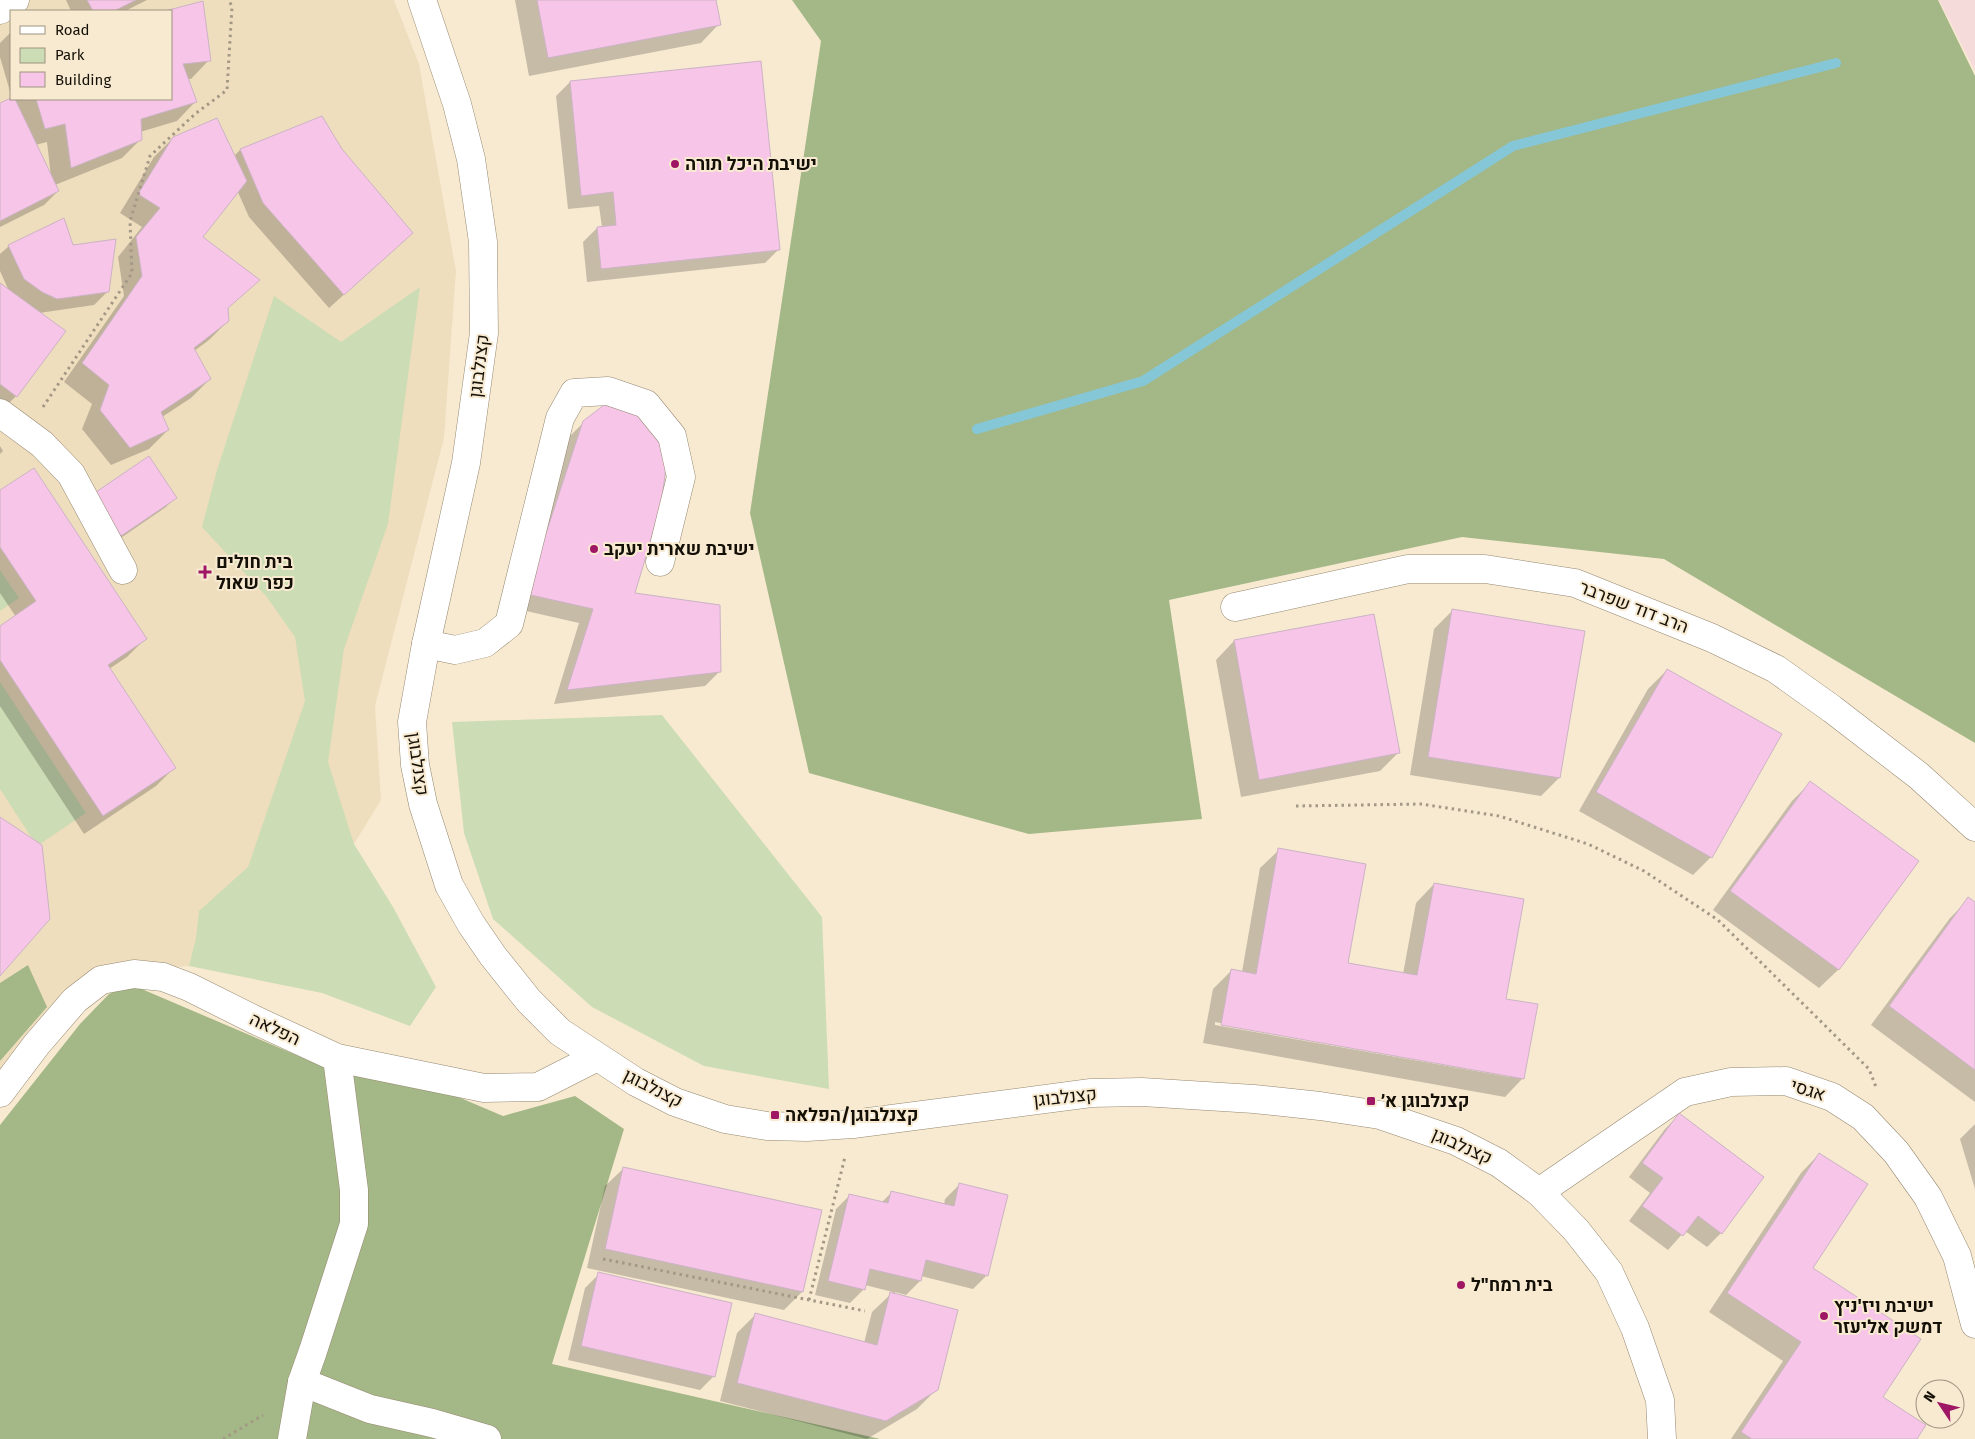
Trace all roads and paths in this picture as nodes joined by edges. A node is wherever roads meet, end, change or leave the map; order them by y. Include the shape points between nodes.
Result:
1 (14, 0) edge
2 (228, 0) edge
3 (422, 1) edge
4 (0, 10) edge
5 (0, 413) edge
6 (26, 433) junction
7 (660, 562) dead end
8 (123, 570) dead end
9 (1235, 607) dead end
10 (426, 644) junction
11 (1296, 806) dead end
12 (1975, 827) edge
13 (597, 1057) junction
14 (337, 1058) junction
15 (0, 1094) edge
16 (1864, 1116) junction
17 (853, 1124) junction
18 (1539, 1192) junction
19 (603, 1259) dead end
20 (809, 1300) junction
21 (865, 1311) dead end
22 (1975, 1324) edge
23 (302, 1382) junction
24 (292, 1439) edge
25 (487, 1439) edge
26 (1662, 1439) edge

1 - 4 street
2 - 6 path via 232,7 227,90 195,114 150,156 130,221 132,273
3 - 10 street, קצנלבוגן via 457,104 471,159 483,251 484,333 466,463
5 - 6 street
6 - 8 street via 42,444 71,474
7 - 10 street via 681,478 672,436 646,404 608,391 574,393 560,418 508,624 485,643 455,650
9 - 12 street, הרב דוד שפרבר via 1408,569 1485,569 1575,583 1704,634 1776,670 1919,776
10 - 13 street, קצנלבוגן via 412,722 415,764 423,804 449,885 493,956 529,1001 560,1032
11 - 16 path via 1421,804 1499,816 1588,844 1644,871 1718,920 1869,1069 1876,1087
13 - 14 street, הפלאה via 538,1087 484,1088
13 - 17 street, קצנלבוגן via 676,1102 725,1118 767,1126
14 - 15 street, הפלאה via 189,987 163,977 134,974 101,980 75,1000
14 - 23 street via 354,1190 354,1224
16 - 18 street, אגסי via 1832,1098 1786,1081 1731,1082 1686,1092
16 - 22 street, אגסי via 1896,1152 1928,1197 1957,1256
17 - 18 street, קצנלבוגן via 1091,1094 1142,1092 1254,1099 1380,1116 1422,1128 1500,1163
17 - 20 path
18 - 26 street, קצנלבוגן via 1576,1230 1609,1272 1635,1328 1660,1400
19 - 20 path
20 - 21 path
23 - 24 street
23 - 25 street via 370,1409

